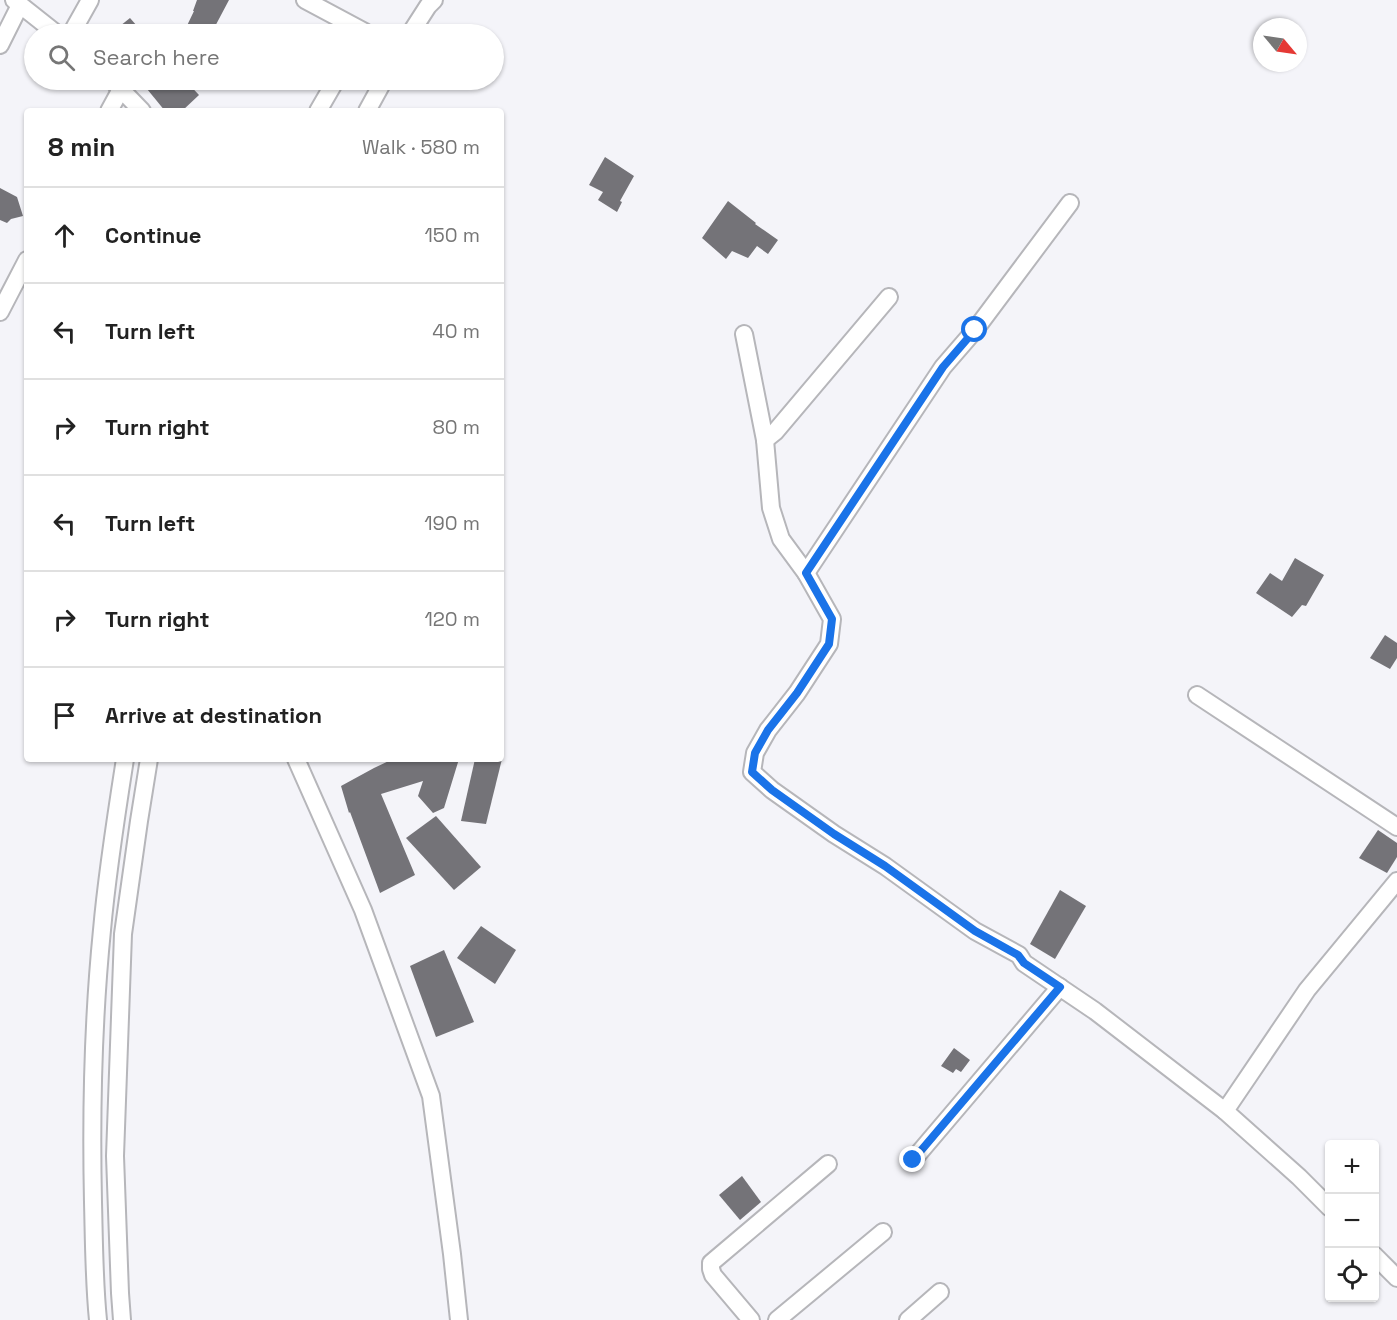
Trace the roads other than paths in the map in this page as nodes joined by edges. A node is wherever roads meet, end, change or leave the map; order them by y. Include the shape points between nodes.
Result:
1 (90, 0) edge
2 (305, 0) edge
3 (17, 2) edge
4 (430, 2) edge
5 (44, 24) edge
6 (77, 24) edge
7 (348, 24) edge
8 (416, 24) edge
9 (0, 45) edge
10 (115, 90) edge
11 (123, 90) edge
12 (330, 90) edge
13 (379, 90) edge
14 (110, 108) edge
15 (139, 108) edge
16 (320, 108) edge
17 (369, 108) edge
18 (1070, 203) dead end
19 (24, 266) edge
20 (889, 297) dead end
21 (0, 312) edge
22 (744, 334) dead end
23 (765, 440) junction
24 (806, 573) junction
25 (1197, 695) dead end
26 (124, 762) edge
27 (149, 762) edge
28 (297, 762) edge
29 (1397, 827) edge
30 (1397, 881) edge
31 (1060, 987) junction
32 (1225, 1111) junction
33 (913, 1160) dead end
34 (828, 1164) dead end
35 (1325, 1204) edge
36 (883, 1232) dead end
37 (1379, 1260) edge
38 (1397, 1278) edge
39 (940, 1292) dead end
40 (98, 1320) edge
41 (122, 1320) edge
42 (459, 1320) edge
43 (751, 1320) edge
44 (777, 1320) edge
45 (908, 1320) edge

1 - 6 street
2 - 7 street
3 - 5 street
3 - 9 street
4 - 8 street
10 - 14 street
11 - 15 street
12 - 16 street
13 - 17 street
18 - 24 street via 943,367
19 - 21 street
20 - 23 street
22 - 23 street
23 - 24 street via 771,508 781,538
24 - 31 street via 832,619 829,644 768,730 755,753 752,772 834,834
25 - 29 street
26 - 40 street via 102,929 95,1023 92,1153
27 - 41 street via 123,934 115,1156
28 - 42 street via 363,910 431,1096
30 - 32 street via 1307,990
31 - 32 street
31 - 33 street
32 - 35 street
34 - 43 street via 711,1263 713,1275
36 - 44 street
37 - 38 street
39 - 45 street

